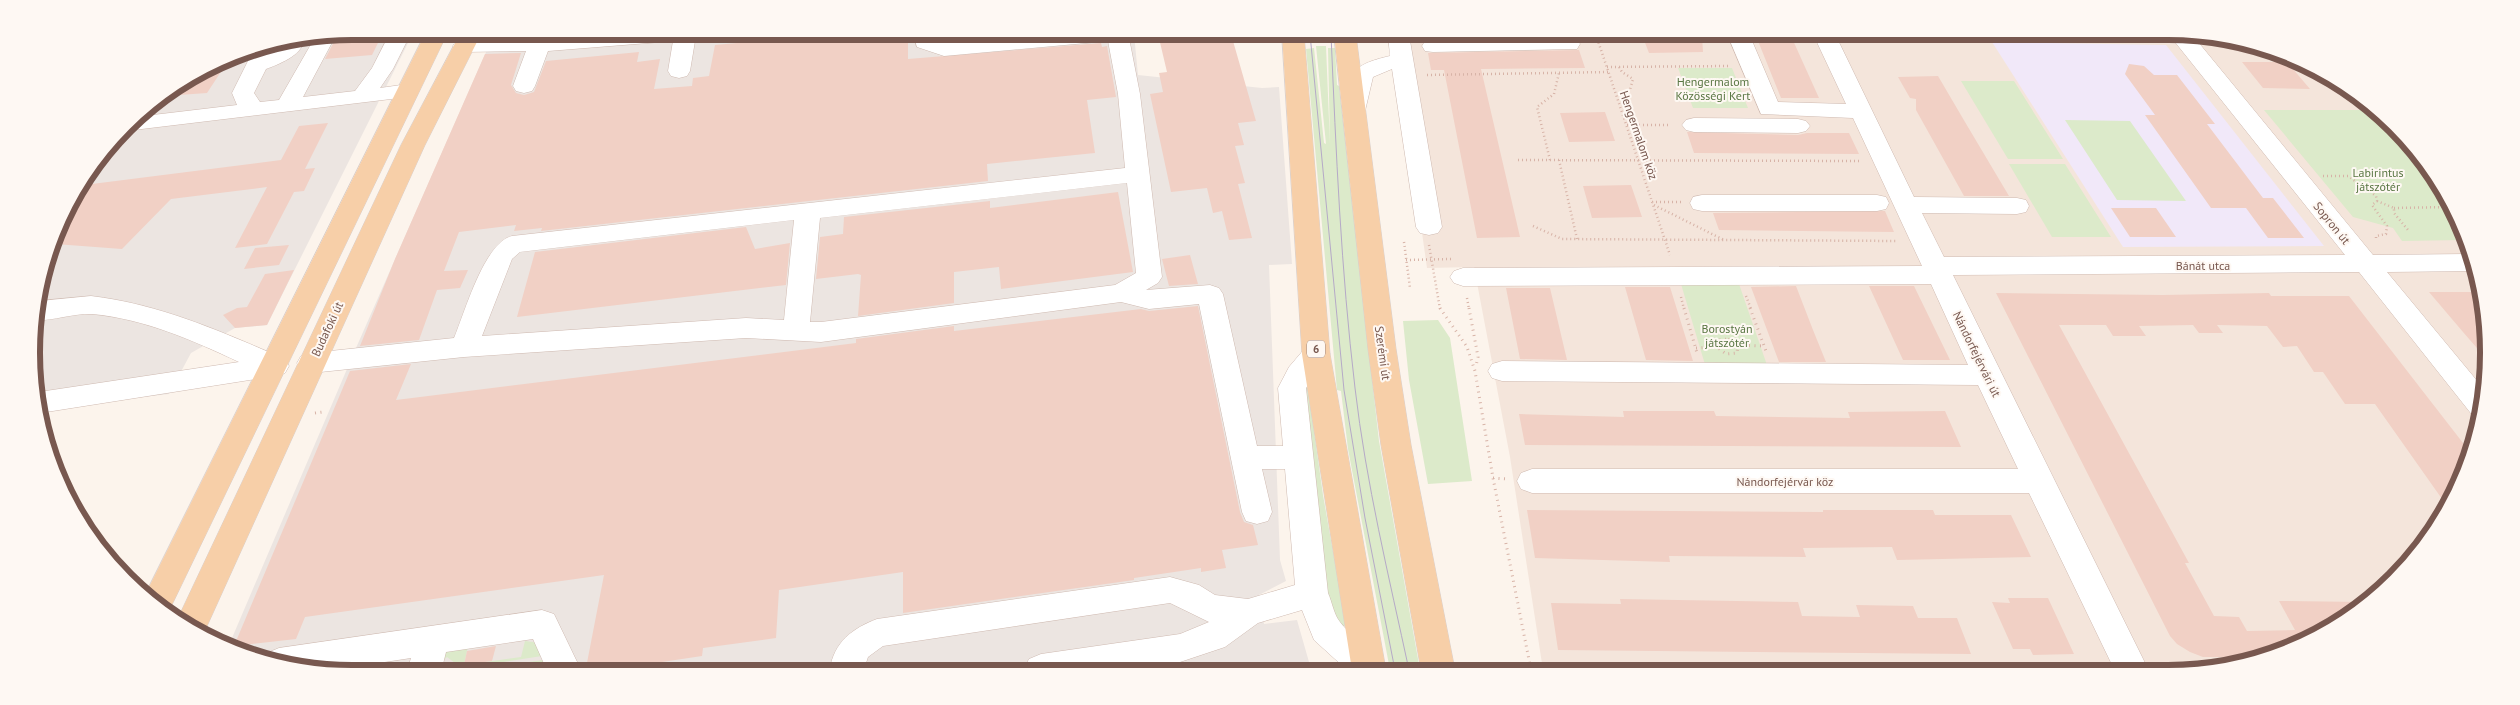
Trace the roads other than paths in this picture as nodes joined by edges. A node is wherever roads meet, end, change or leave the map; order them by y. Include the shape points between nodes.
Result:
1 (397, 40) edge
2 (433, 40) edge
3 (467, 40) edge
4 (482, 40) edge
5 (610, 40) edge
6 (684, 40) edge
7 (924, 40) edge
8 (1040, 40) edge
9 (1118, 40) edge
10 (1293, 40) edge
11 (1345, 40) edge
12 (1347, 40) edge
13 (1399, 40) edge
14 (1490, 40) edge
15 (1741, 40) edge
16 (1826, 40) edge
17 (2185, 41) edge
18 (323, 42) edge
19 (540, 44) junction
20 (1569, 44) dead end
21 (1433, 46) dead end
22 (289, 47) edge
23 (261, 57) edge
24 (1403, 68) junction
25 (680, 71) dead end
26 (524, 86) dead end
27 (442, 88) junction
28 (408, 91) junction
29 (201, 93) dead end
30 (363, 95) junction
31 (287, 105) junction
32 (255, 109) junction
33 (1354, 111) junction
34 (1772, 117) junction
35 (185, 118) junction
36 (1856, 119) junction
37 (140, 124) edge
38 (1694, 125) road end
39 (1137, 174) junction
40 (1901, 196) junction
41 (1702, 202) road end
42 (1815, 202) junction
43 (1877, 203) dead end
44 (2017, 206) dead end
45 (808, 210) junction
46 (1429, 227) road end
47 (2370, 254) junction
48 (2466, 262) edge
49 (1938, 271) junction
50 (1463, 277) road end
51 (1122, 293) junction
52 (43, 310) edge
53 (796, 330) junction
54 (225, 344) junction
55 (464, 347) junction
56 (1316, 354) junction
57 (311, 363) junction
58 (275, 366) junction
59 (1502, 371) dead end
60 (1988, 375) junction
61 (206, 378) junction
62 (2476, 399) edge
63 (44, 402) edge
64 (1245, 457) junction
65 (1299, 458) junction
66 (1532, 481) dead end
67 (2038, 481) junction
68 (1257, 512) dead end
69 (1312, 593) junction
70 (160, 598) edge
71 (1248, 613) junction
72 (193, 621) edge
73 (429, 654) edge
74 (352, 660) edge
75 (310, 662) edge
76 (562, 665) edge
77 (847, 665) edge
78 (1067, 665) edge
79 (1365, 665) edge
80 (1368, 665) edge
81 (1437, 665) edge
82 (2129, 665) edge

1 - 30 street
2 - 28 main road
3 - 27 main road, Budafoki út
4 - 19 street
5 - 19 street
6 - 25 street
7 - 8 street via 944,49
9 - 39 street via 1129,94
10 - 56 main road, 6
11 - 33 main road, Szerémi út
12 - 24 street via 1355,52
13 - 24 street
14 - 20 street
14 - 21 street
15 - 34 street
16 - 36 street, Nándorfejérvári út
17 - 47 street, Sopron út
18 - 31 street
19 - 26 street
22 - 23 street via 278,57
23 - 32 street via 243,93 248,104
24 - 33 street via 1368,68 1362,73
24 - 46 street
27 - 28 main road
27 - 57 main road, Budafoki út
28 - 30 street
28 - 58 main road
29 - 35 street
30 - 31 street
31 - 32 street
32 - 35 street
33 - 81 main road, Szerémi út via 1393,426
34 - 36 street
34 - 38 street
35 - 37 street
36 - 40 street, Nándorfejérvári út via 1885,162
39 - 45 street
39 - 51 street via 1149,277
40 - 42 street via 1819,186 1812,190
40 - 44 street
40 - 49 street, Nándorfejérvári út
41 - 42 street
42 - 43 street
45 - 53 street
45 - 55 street via 512,244 501,256
47 - 48 street, Bánát utca
47 - 49 street, Bánát utca
47 - 62 street, Sopron út
49 - 50 street, Bánát utca via 1675,277
49 - 60 street, Nándorfejérvári út
51 - 53 street via 821,332
51 - 64 street via 1149,300 1210,294
52 - 54 street via 89,305 139,312
53 - 55 street via 746,328
54 - 58 street
54 - 61 street
55 - 57 street
56 - 65 street via 1292,388
56 - 80 main road, 6
57 - 58 main road
57 - 72 main road, Budafoki út
58 - 61 street
58 - 70 main road
59 - 60 street via 1700,360 1773,373
60 - 67 street, Nándorfejérvári út
61 - 63 street
64 - 65 street
64 - 68 street
65 - 69 street
66 - 67 street, Nándorfejérvár köz
67 - 82 street, Nándorfejérvári út
69 - 71 street
69 - 79 street via 1326,630
71 - 77 street via 1209,608 1188,595 1170,590 877,633 857,644 847,658
71 - 78 street via 1213,637 1180,648
73 - 74 street
73 - 76 street via 542,624
74 - 75 street

